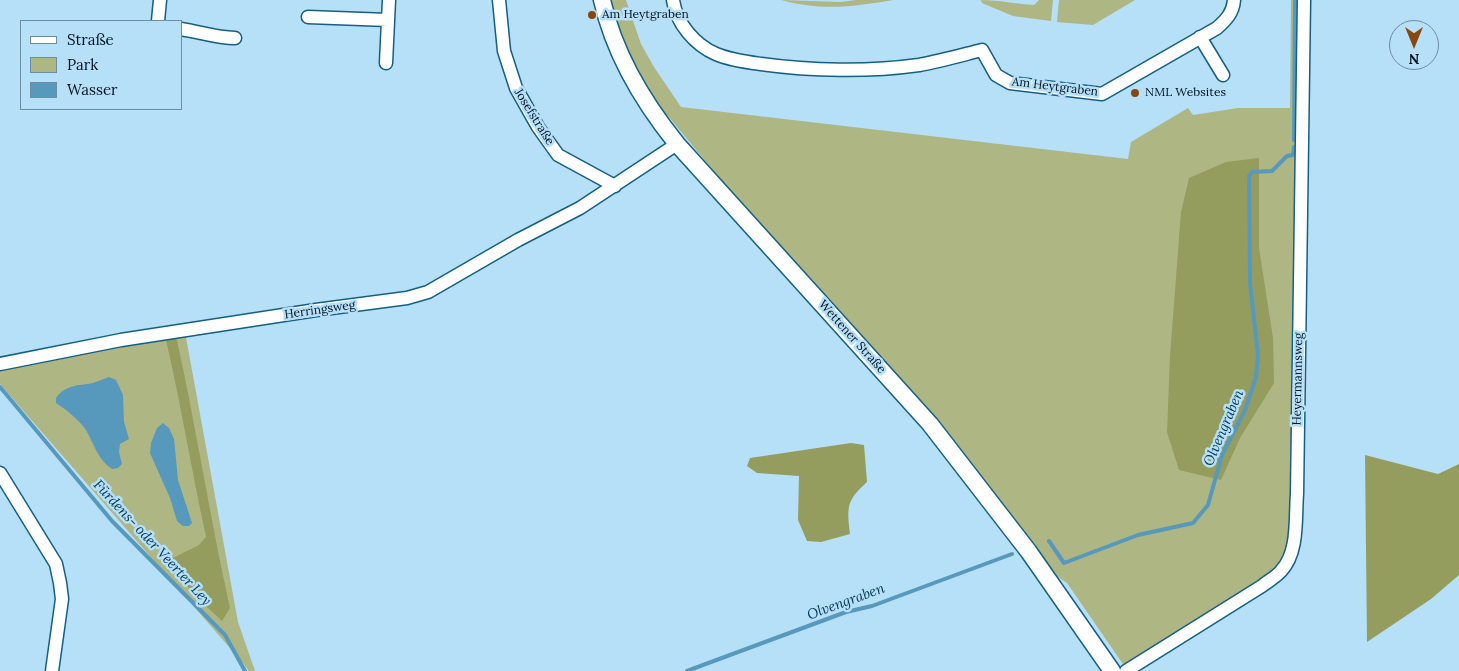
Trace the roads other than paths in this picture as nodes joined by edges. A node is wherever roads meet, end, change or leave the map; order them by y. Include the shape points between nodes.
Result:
1 (160, 0) edge
2 (389, 0) edge
3 (499, 0) edge
4 (602, 0) edge
5 (673, 0) edge
6 (1234, 0) edge
7 (1304, 0) edge
8 (308, 17) dead end
9 (158, 20) edge
10 (388, 20) junction
11 (182, 28) edge
12 (1200, 37) junction
13 (235, 38) dead end
14 (386, 63) dead end
15 (1223, 75) dead end
16 (677, 144) junction
17 (615, 186) junction
18 (0, 364) edge
19 (0, 473) edge
20 (52, 671) edge
21 (1112, 671) edge
22 (1126, 671) edge

1 - 9 street
2 - 10 street
3 - 17 street, Josefstraße via 504,51 516,88 538,127 558,155
4 - 16 street, Wettener Straße via 620,54 657,119
5 - 12 street, Am Heytgraben via 688,33 715,54 734,60 830,70 920,64 982,50 996,75 1010,83 1102,94
6 - 12 street, Am Heytgraben via 1226,21
7 - 22 street, Heyermannsweg via 1297,494 1290,558 1281,571 1262,586
8 - 10 street
10 - 14 street
11 - 13 street via 219,38
12 - 15 street
16 - 17 street
16 - 21 street, Wettener Straße via 930,424 1029,552
17 - 18 street, Herringsweg via 428,292 407,298 121,340
19 - 20 street via 56,564 62,599

